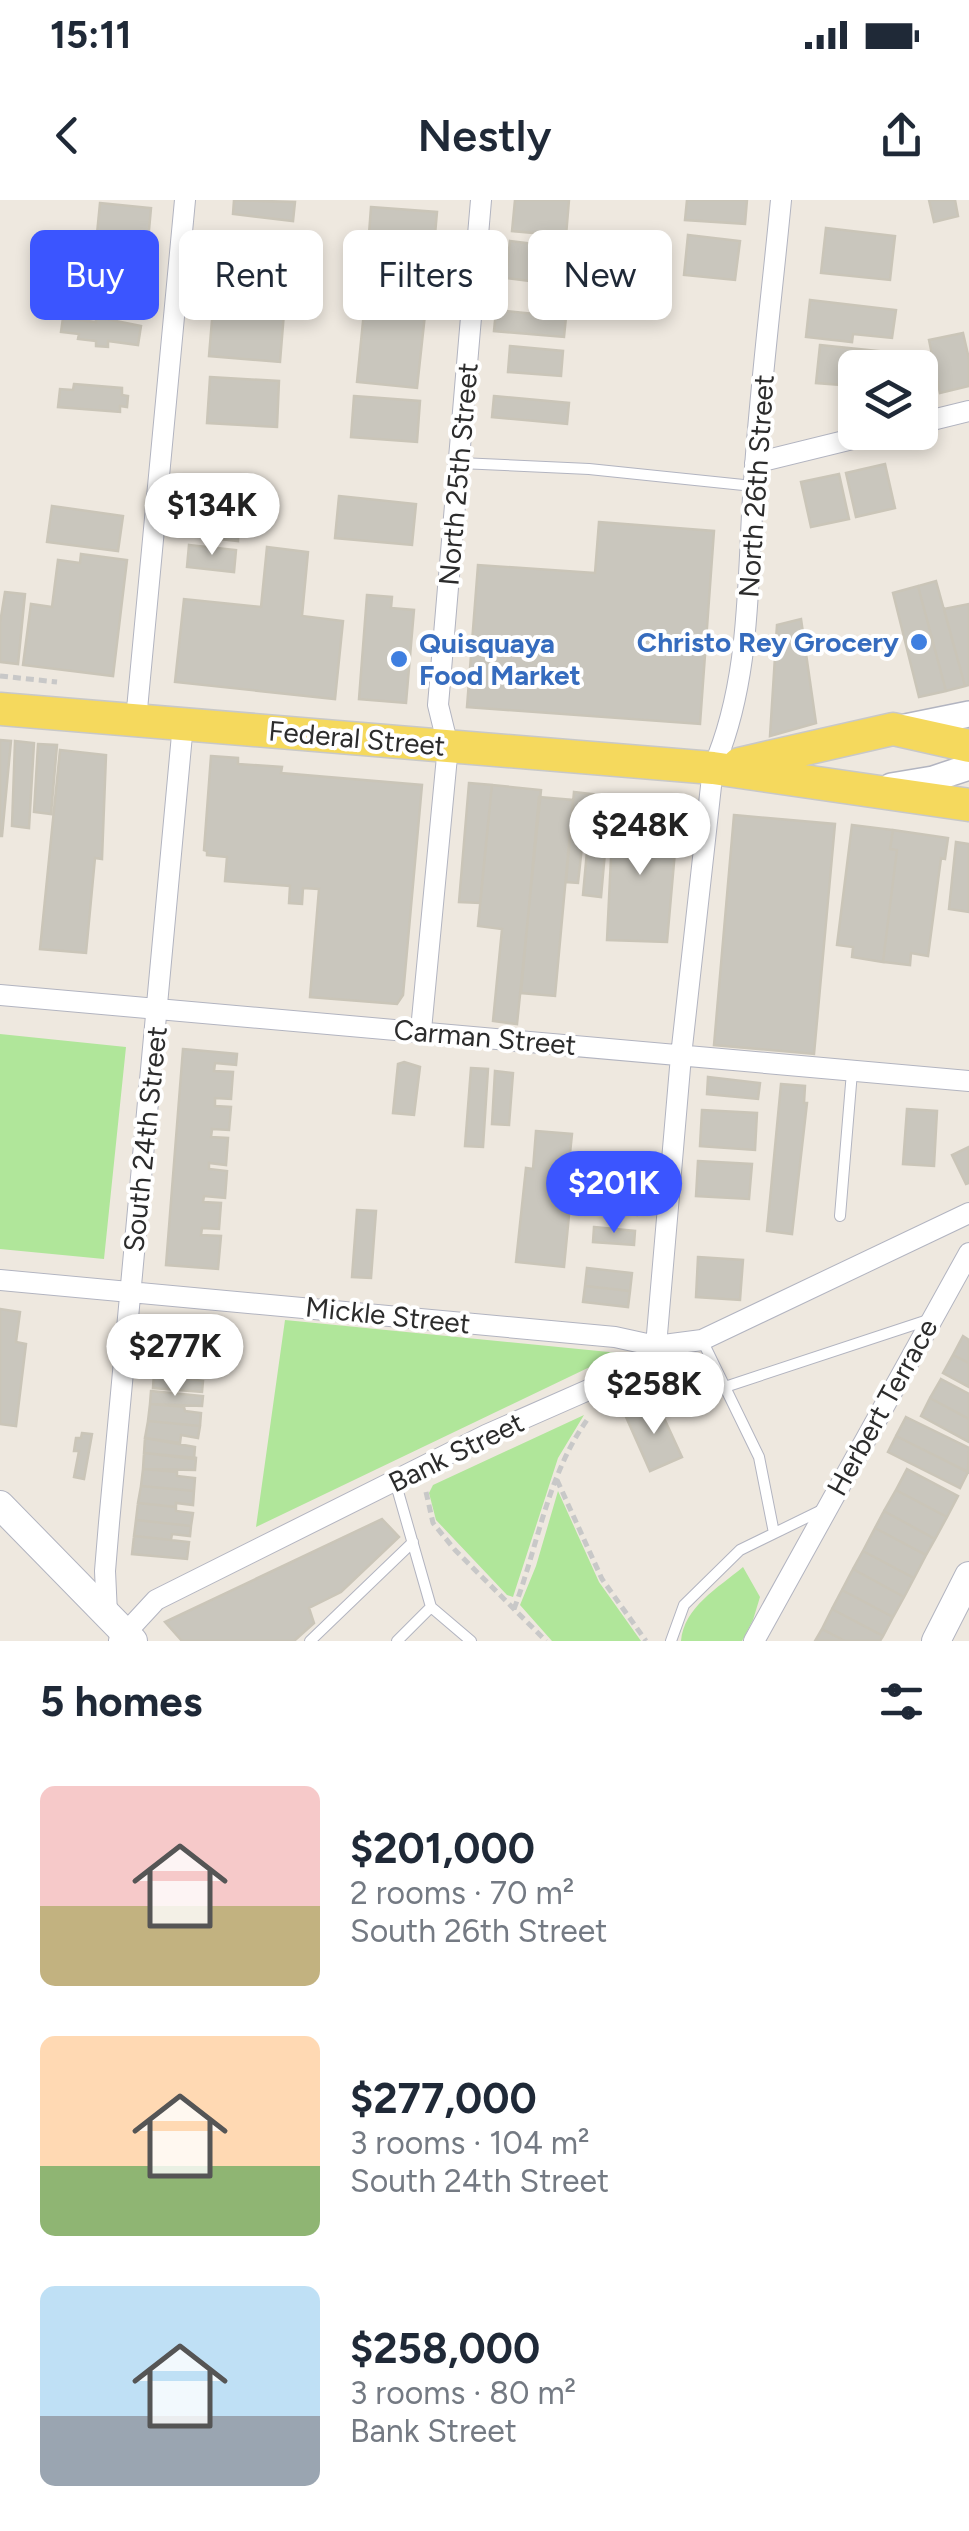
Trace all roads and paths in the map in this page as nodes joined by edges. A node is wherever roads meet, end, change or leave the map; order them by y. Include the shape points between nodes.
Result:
1 (185, 200) edge
2 (480, 200) edge
3 (781, 200) edge
4 (969, 411) edge
5 (938, 419) edge
6 (838, 443) edge
7 (460, 464) junction
8 (755, 464) junction
9 (754, 486) junction
10 (0, 709) edge
11 (969, 714) edge
12 (136, 720) junction
13 (183, 724) junction
14 (893, 729) junction
15 (448, 746) junction
16 (969, 746) edge
17 (969, 767) edge
18 (713, 768) junction
19 (836, 788) junction
20 (969, 805) edge
21 (0, 995) edge
22 (158, 1008) junction
23 (421, 1030) junction
24 (681, 1056) junction
25 (852, 1070) junction
26 (969, 1081) edge
27 (969, 1213) edge
28 (840, 1216) dead end
29 (969, 1253) edge
30 (0, 1280) edge
31 (130, 1290) junction
32 (932, 1318) junction
33 (702, 1340) junction
34 (656, 1346) junction
35 (725, 1387) junction
36 (588, 1420) dead end
37 (556, 1477) junction
38 (395, 1481) junction
39 (426, 1492) dead end
40 (0, 1505) edge
41 (825, 1508) junction
42 (774, 1533) junction
43 (412, 1542) junction
44 (969, 1576) edge
45 (432, 1607) junction
46 (514, 1609) junction
47 (121, 1632) edge
48 (310, 1641) edge
49 (396, 1641) edge
50 (471, 1641) edge
51 (546, 1641) edge
52 (646, 1641) edge
53 (671, 1641) edge
54 (754, 1641) edge
55 (936, 1641) edge

1 - 12 street
2 - 7 street, North 25th Street
3 - 8 street, North 26th Street
4 - 5 street
6 - 8 street
7 - 9 lane
7 - 15 street, North 25th Street via 438,705
8 - 9 street, North 26th Street
9 - 18 street, North 26th Street via 745,630 729,732
10 - 12 main road, Federal Street
11 - 14 street
12 - 13 main road, Federal Street
13 - 15 main road, Federal Street
13 - 22 street, South 24th Street
14 - 16 main road, Federal Street
14 - 18 main road, Federal Street
15 - 18 main road, Federal Street
15 - 23 street, North 25th Street
17 - 19 street via 914,783
18 - 19 main road, Federal Street
18 - 24 street, North 26th Street
19 - 20 main road, Federal Street
21 - 22 street, Carman Street
22 - 23 street, Carman Street
22 - 31 street, South 24th Street
23 - 24 street, Carman Street
24 - 25 street, Carman Street
24 - 34 street, North 26th Street
25 - 26 street, Carman Street
25 - 28 lane
27 - 33 street
29 - 32 street, Herbert Terrace
30 - 31 street, Mickle Street
31 - 34 street, Mickle Street
31 - 47 street, South 24th Street via 105,1572
32 - 35 lane
32 - 41 street, Herbert Terrace
33 - 34 street
33 - 35 lane
34 - 38 street, Bank Street via 636,1369
35 - 42 lane via 759,1456
36 - 37 path
37 - 46 path
37 - 52 path via 602,1579
38 - 43 lane
38 - 47 street, Bank Street via 156,1600
39 - 46 path via 433,1522
40 - 47 main road
41 - 42 lane, Herbert Terrace
41 - 54 street, Herbert Terrace
42 - 53 lane, Herbert Terrace via 740,1550 684,1606
43 - 45 lane
43 - 48 lane
44 - 55 main road
45 - 49 lane
45 - 50 lane
46 - 51 path

